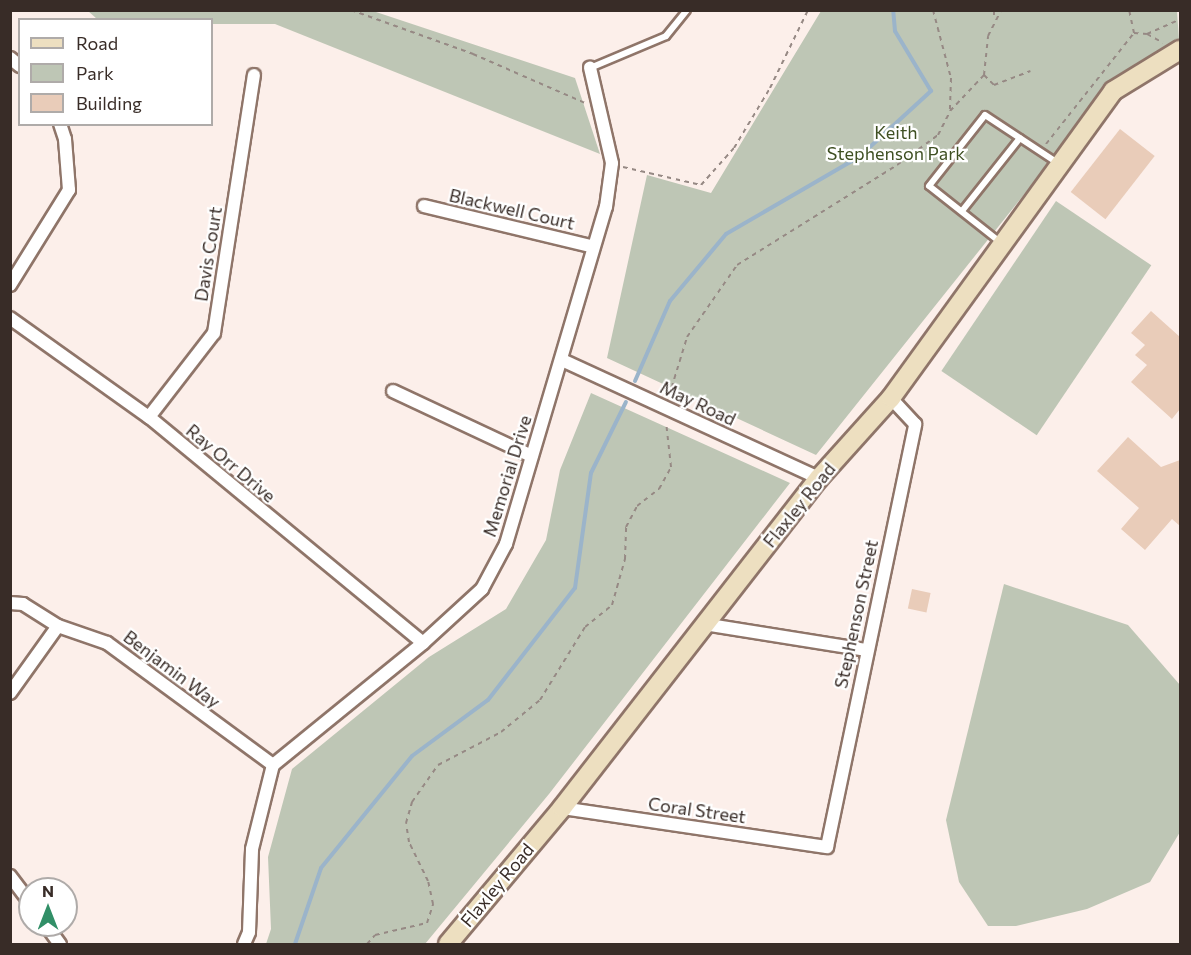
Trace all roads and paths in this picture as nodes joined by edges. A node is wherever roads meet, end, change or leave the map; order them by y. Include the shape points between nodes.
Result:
1 (351, 10) edge
2 (687, 10) edge
3 (808, 10) edge
4 (933, 10) edge
5 (994, 10) edge
6 (1001, 10) edge
7 (1129, 10) edge
8 (994, 19) junction
9 (1180, 19) edge
10 (1134, 33) junction
11 (1180, 50) edge
12 (1180, 65) edge
13 (590, 68) joint
14 (1151, 69) junction
15 (1030, 70) dead end
16 (254, 75) dead end
17 (984, 75) junction
18 (602, 110) junction
19 (950, 111) junction
20 (61, 126) edge
21 (1020, 138) junction
22 (1040, 151) junction
23 (1060, 165) junction
24 (611, 167) junction
25 (424, 206) dead end
26 (962, 212) junction
27 (1003, 244) junction
28 (591, 246) junction
29 (10, 285) edge
30 (10, 318) edge
31 (562, 360) junction
32 (393, 391) dead end
33 (891, 398) junction
34 (664, 407) junction
35 (149, 417) junction
36 (532, 456) junction
37 (819, 478) junction
38 (10, 603) edge
39 (704, 624) junction
40 (57, 626) junction
41 (423, 643) junction
42 (866, 650) junction
43 (10, 693) edge
44 (273, 765) junction
45 (562, 808) junction
46 (827, 847) joint
47 (244, 945) edge
48 (367, 945) edge
49 (448, 945) edge

1 - 18 path via 473,54
2 - 13 lane via 666,36
3 - 24 path via 770,88 734,148 701,185 635,167
4 - 19 path via 951,78
5 - 8 path
6 - 8 path
7 - 10 path
8 - 17 path
9 - 10 path via 1147,34
10 - 22 path
11 - 14 main road, Flaxley Road
12 - 14 main road, Flaxley Road
13 - 18 street, Memorial Drive
14 - 23 main road, Flaxley Road via 1113,91
15 - 17 path via 994,85
16 - 35 street, Davis Court via 214,333
17 - 19 path
18 - 24 street, Memorial Drive
19 - 34 path via 938,135 897,165 737,265 687,337 677,379
20 - 29 street via 69,190
21 - 22 lane
21 - 26 lane
21 - 26 lane via 985,115 929,186
22 - 23 lane
23 - 27 main road, Flaxley Road
24 - 28 street, Memorial Drive via 606,207
25 - 28 street, Blackwell Court
26 - 27 lane
27 - 33 main road, Flaxley Road
28 - 31 street, Memorial Drive
30 - 35 street, Ray Orr Drive
31 - 34 street, May Road
31 - 36 street, Memorial Drive
32 - 36 street
33 - 37 main road, Flaxley Road
33 - 42 street, Stephenson Street via 915,424
34 - 37 street, May Road
34 - 48 path via 671,467 658,489 637,506 626,527 626,560 612,605 585,627 540,700 501,732 438,765 412,802 406,823 409,842 428,881 432,904 427,923 375,935
35 - 41 street, Ray Orr Drive
36 - 41 street, Memorial Drive via 506,544 482,589
37 - 39 main road, Flaxley Road
38 - 40 street, Benjamin Way via 23,604
39 - 42 street
39 - 45 main road, Flaxley Road
40 - 43 street
40 - 44 street, Benjamin Way via 107,643
41 - 44 street, Memorial Drive
42 - 46 street, Stephenson Street
44 - 47 street via 252,849 249,932
45 - 46 street, Coral Street
45 - 49 main road, Flaxley Road

